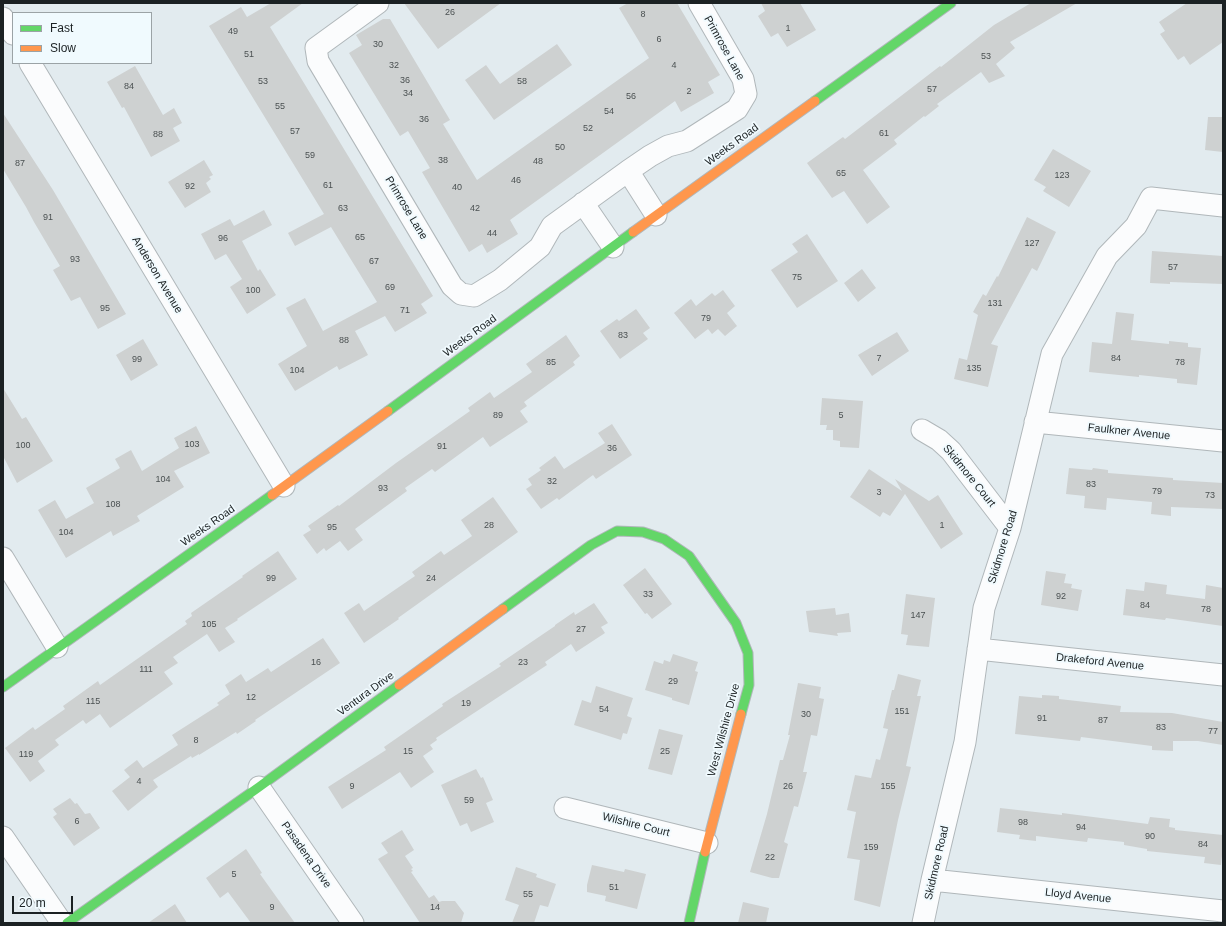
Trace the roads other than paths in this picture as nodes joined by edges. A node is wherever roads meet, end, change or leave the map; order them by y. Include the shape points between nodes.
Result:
1 (378, 3) edge
2 (698, 3) edge
3 (951, 3) edge
4 (3, 18) edge
5 (12, 32) edge
6 (31, 64) edge
7 (628, 171) junction
8 (583, 203) junction
9 (1223, 206) edge
10 (656, 215) junction
11 (613, 247) junction
12 (1034, 422) junction
13 (922, 430) dead end
14 (1223, 441) edge
15 (284, 486) junction
16 (1010, 528) junction
17 (689, 556) joint
18 (3, 558) edge
19 (57, 647) junction
20 (978, 649) junction
21 (1223, 676) edge
22 (3, 687) edge
23 (258, 786) junction
24 (566, 808) dead end
25 (3, 837) edge
26 (707, 842) junction
27 (932, 880) junction
28 (1223, 911) edge
29 (62, 923) edge
30 (67, 923) edge
31 (353, 923) edge
32 (689, 923) edge
33 (923, 923) edge

1 - 8 street, Primrose Lane via 316,48 318,61 452,286 461,294 474,296 500,280 540,247 552,226
2 - 7 street, Primrose Lane via 743,79 746,94 737,109 687,141 668,146
3 - 10 street, Weeks Road
4 - 5 street
6 - 15 street, Anderson Avenue
7 - 8 street, Primrose Lane
7 - 10 street
8 - 11 street
9 - 12 street, Skidmore Road via 1151,198 1136,226 1107,256 1052,354
10 - 11 street, Weeks Road
11 - 15 street, Weeks Road
12 - 14 street, Faulkner Avenue
12 - 16 street, Skidmore Road
13 - 16 street, Skidmore Court via 951,451
15 - 19 street, Weeks Road
16 - 20 street, Skidmore Road via 984,608
17 - 23 street, Ventura Drive via 664,539 643,532 617,531 591,545
17 - 26 street, West Wilshire Drive via 736,623 748,653 749,685
18 - 19 street
19 - 22 street, Weeks Road
20 - 21 street, Drakeford Avenue
20 - 27 street, Skidmore Road via 965,742
23 - 30 street, Ventura Drive
23 - 31 street, Pasadena Drive
24 - 26 street, Wilshire Court
25 - 29 street
26 - 32 street, West Wilshire Drive
27 - 28 street, Lloyd Avenue
27 - 33 street, Skidmore Road

